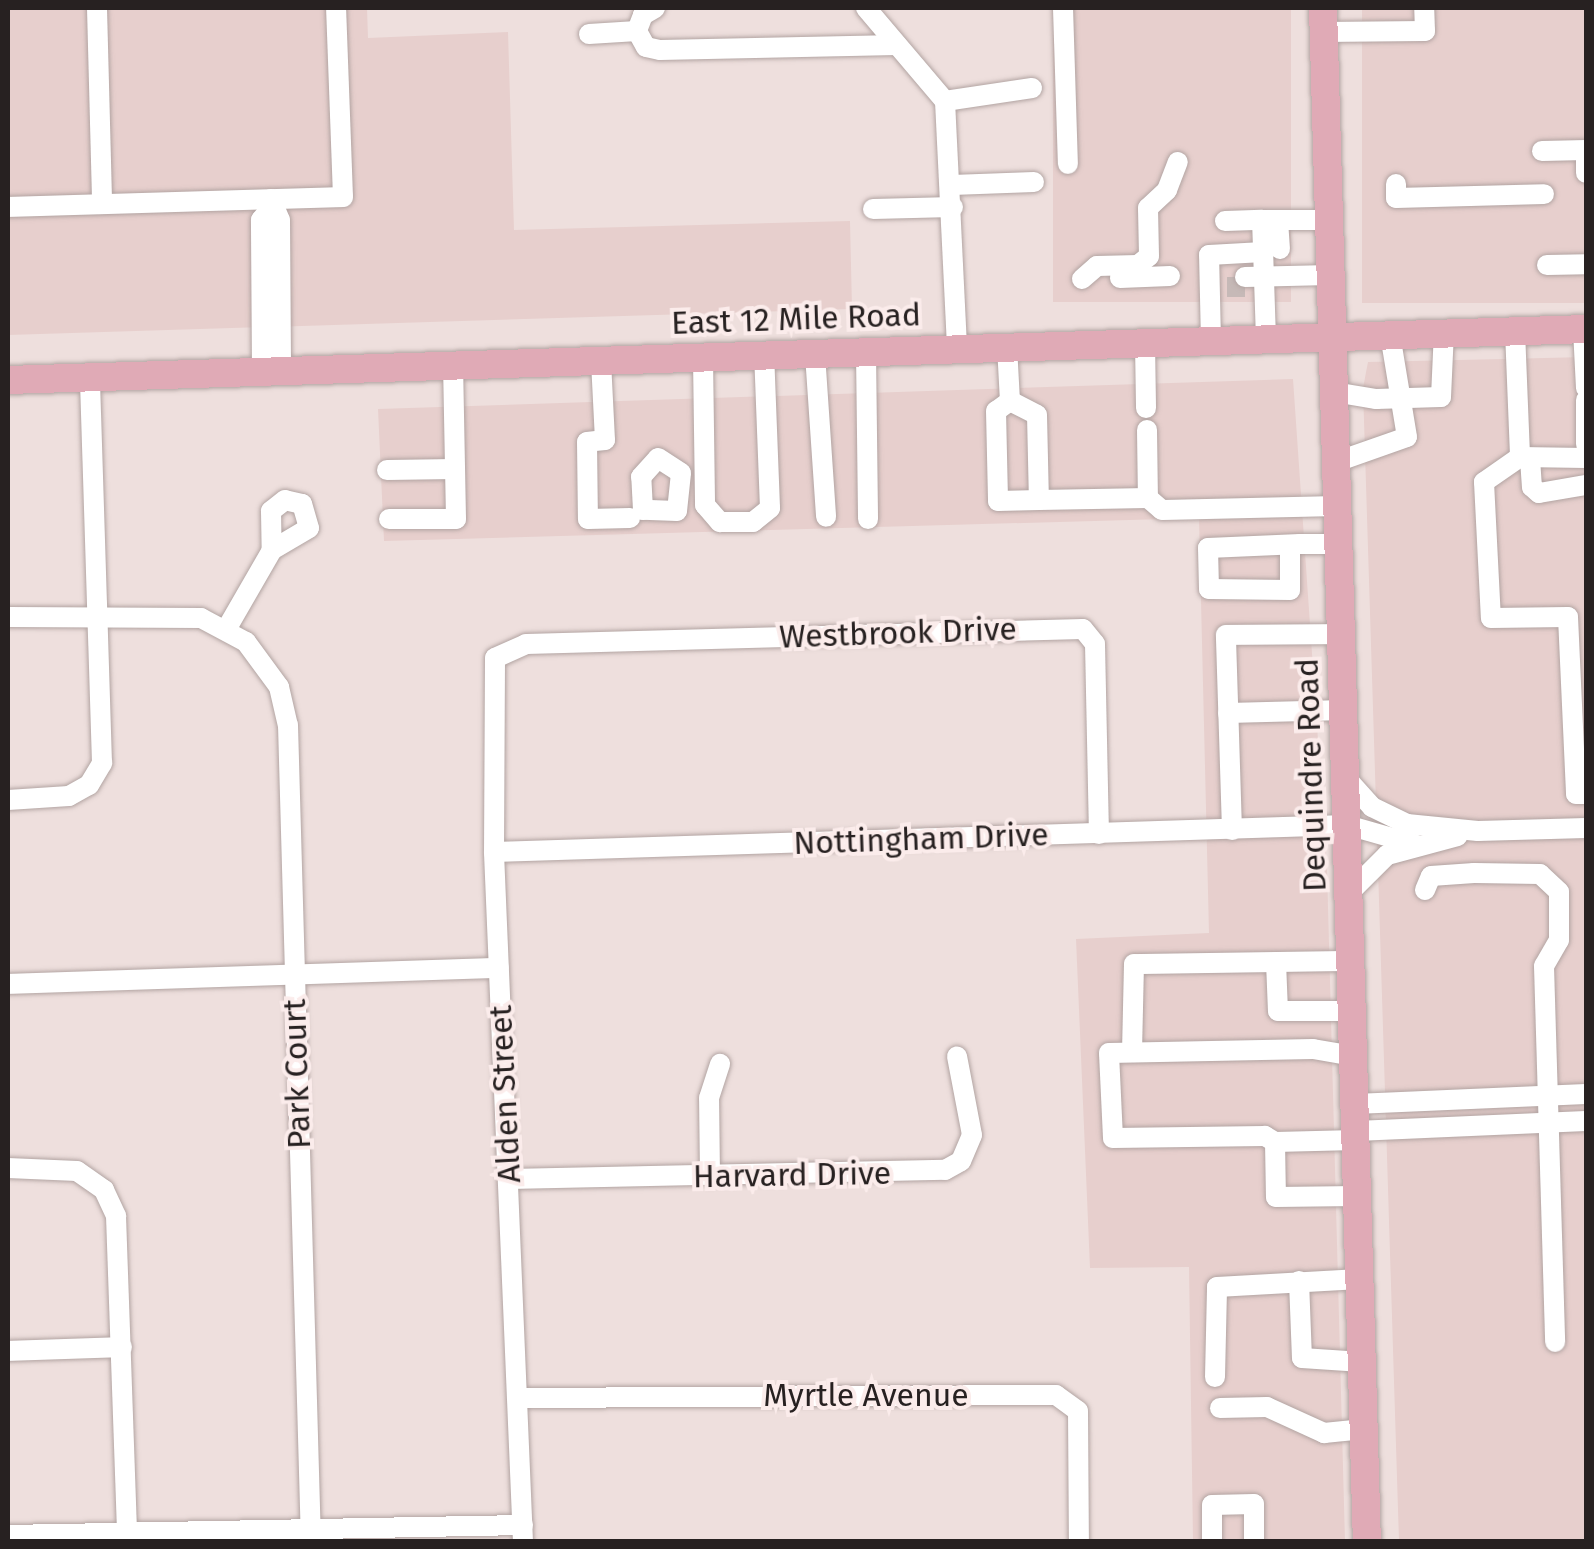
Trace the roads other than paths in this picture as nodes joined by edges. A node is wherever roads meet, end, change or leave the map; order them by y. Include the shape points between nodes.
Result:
1 (98, 8) edge
2 (336, 8) edge
3 (654, 8) edge
4 (869, 8) edge
5 (1063, 8) edge
6 (1424, 8) edge
7 (1323, 20) edge
8 (637, 31) junction
9 (589, 34) dead end
10 (897, 46) junction
11 (1032, 88) dead end
12 (945, 101) junction
13 (1542, 151) dead end
14 (1178, 162) dead end
15 (1068, 164) dead end
16 (1586, 173) edge
17 (1034, 182) dead end
18 (1396, 184) dead end
19 (952, 185) junction
20 (1544, 194) dead end
21 (271, 203) junction
22 (102, 204) junction
23 (8, 207) edge
24 (953, 208) junction
25 (873, 209) dead end
26 (1270, 220) junction
27 (1329, 220) junction
28 (1225, 221) dead end
29 (1586, 264) edge
30 (1547, 266) dead end
31 (1250, 275) junction
32 (1330, 275) junction
33 (1170, 276) dead end
34 (1585, 329) edge
35 (1515, 331) junction
36 (1444, 332) junction
37 (1390, 334) junction
38 (1332, 336) junction
39 (1266, 339) junction
40 (1211, 340) junction
41 (1145, 343) junction
42 (1008, 346) junction
43 (957, 348) junction
44 (866, 352) junction
45 (816, 354) junction
46 (764, 356) junction
47 (703, 358) junction
48 (602, 361) junction
49 (454, 366) junction
50 (271, 371) junction
51 (1585, 375) edge
52 (90, 377) junction
53 (8, 380) edge
54 (1334, 392) junction
55 (1402, 399) junction
56 (1586, 400) edge
57 (1010, 401) junction
58 (1146, 408) dead end
59 (1147, 430) dead end
60 (1582, 454) edge
61 (1525, 458) junction
62 (1336, 462) junction
63 (455, 469) junction
64 (387, 470) dead end
65 (1586, 486) edge
66 (1148, 498) junction
67 (1039, 500) junction
68 (1338, 506) junction
69 (826, 517) dead end
70 (630, 518) dead end
71 (389, 519) dead end
72 (868, 519) dead end
73 (1339, 544) junction
74 (1290, 546) junction
75 (272, 550) dead end
76 (98, 614) junction
77 (8, 617) edge
78 (227, 628) junction
79 (1342, 634) junction
80 (503, 651) joint
81 (1344, 710) junction
82 (1228, 713) junction
83 (1346, 778) junction
84 (1581, 794) edge
85 (8, 800) edge
86 (1347, 825) junction
87 (1582, 828) edge
88 (1232, 830) junction
89 (1478, 831) junction
90 (1100, 834) junction
91 (1416, 845) junction
92 (494, 852) junction
93 (1425, 890) dead end
94 (1349, 893) junction
95 (1276, 962) junction
96 (1351, 962) junction
97 (498, 968) junction
98 (294, 975) junction
99 (8, 984) edge
100 (1352, 1011) junction
101 (1132, 1052) junction
102 (957, 1056) dead end
103 (1354, 1056) junction
104 (720, 1064) dead end
105 (1586, 1094) edge
106 (1550, 1096) junction
107 (1586, 1122) edge
108 (1552, 1123) junction
109 (1356, 1125) junction
110 (1276, 1142) junction
111 (8, 1168) edge
112 (710, 1176) junction
113 (509, 1179) junction
114 (1358, 1196) junction
115 (1360, 1279) junction
116 (1300, 1281) junction
117 (1555, 1342) dead end
118 (122, 1347) junction
119 (8, 1351) edge
120 (1362, 1362) junction
121 (1215, 1377) dead end
122 (518, 1398) junction
123 (1220, 1408) dead end
124 (1364, 1429) junction
125 (128, 1531) junction
126 (311, 1533) edge
127 (523, 1533) edge
128 (8, 1535) edge
129 (1080, 1542) edge
130 (1212, 1542) edge
131 (1254, 1542) edge
132 (1367, 1542) edge

1 - 22 street
2 - 21 street via 343,197
3 - 8 street via 642,15
4 - 10 street
5 - 15 street
6 - 7 street via 1425,31
7 - 27 main road, Dequindre Road
8 - 9 street
8 - 10 street via 646,48 660,50
10 - 12 street via 934,80
11 - 12 street
12 - 19 street
13 - 16 street via 1586,150
14 - 33 street via 1168,190 1148,208 1149,256 1138,265 1097,266 1077,279
17 - 19 street
18 - 20 street via 1396,198
19 - 24 street
21 - 22 street
21 - 50 street via 261,220
22 - 23 street
24 - 25 street
24 - 43 street
26 - 27 street
26 - 28 street
26 - 31 street
27 - 32 main road, Dequindre Road
29 - 30 street
31 - 32 street
31 - 39 street
31 - 40 street
32 - 38 main road, Dequindre Road
34 - 35 main road, East 12 Mile Road
34 - 51 street
35 - 36 main road, East 12 Mile Road
35 - 61 street
36 - 37 main road, East 12 Mile Road
36 - 55 street via 1441,398
37 - 38 main road, East 12 Mile Road
37 - 55 street
38 - 39 main road, East 12 Mile Road
38 - 54 main road, Dequindre Road
39 - 40 main road, East 12 Mile Road
40 - 41 main road, East 12 Mile Road
41 - 42 main road, East 12 Mile Road
41 - 58 street
42 - 43 main road, East 12 Mile Road
42 - 57 street
43 - 44 main road, East 12 Mile Road
44 - 45 main road, East 12 Mile Road
44 - 72 street
45 - 46 main road, East 12 Mile Road
45 - 69 street
46 - 47 main road, East 12 Mile Road
46 - 47 street via 770,508 753,522 720,522 705,505
47 - 48 main road, East 12 Mile Road
48 - 49 main road, East 12 Mile Road
48 - 70 street via 605,440 586,442 588,519
49 - 50 main road, East 12 Mile Road
49 - 63 street
50 - 52 main road, East 12 Mile Road
52 - 53 main road, East 12 Mile Road
52 - 76 street
54 - 55 street
54 - 62 main road, Dequindre Road
55 - 62 street via 1408,437
56 - 60 street
57 - 67 street via 1037,414
57 - 67 street via 996,411 998,501
59 - 66 street
60 - 61 street
61 - 65 street via 1539,493
61 - 84 street via 1484,482 1491,618 1568,618
62 - 68 main road, Dequindre Road
63 - 64 street
63 - 71 street via 456,519
66 - 67 street
66 - 68 street via 1162,510
68 - 73 main road, Dequindre Road
73 - 74 street
73 - 79 main road, Dequindre Road
74 - 74 street via 1290,590 1214,592 1208,548
75 - 78 street
76 - 77 street, Park Court
76 - 78 street, Park Court via 184,614
76 - 85 street via 104,748 97,774 68,796
78 - 98 street, Park Court via 256,652 285,707
79 - 81 main road, Dequindre Road
79 - 82 street via 1226,635
80 - 90 street, Westbrook Drive via 526,644 1083,628 1095,644
80 - 92 street, Alden Street via 491,675
81 - 82 street
81 - 83 main road, Dequindre Road
82 - 88 street
83 - 86 main road, Dequindre Road
83 - 89 street via 1389,817
84 - 87 street
86 - 88 street, Nottingham Drive
86 - 91 street, Nottingham Drive
86 - 94 main road, Dequindre Road
87 - 89 street
88 - 90 street, Nottingham Drive
89 - 91 street
90 - 92 street, Nottingham Drive
91 - 94 street via 1374,864
92 - 97 street, Alden Street
93 - 106 street via 1430,876 1474,873 1540,874 1559,892 1559,940 1544,966
94 - 96 main road, Dequindre Road
95 - 96 street
95 - 100 street via 1278,1011
95 - 101 street via 1134,964
96 - 100 main road, Dequindre Road
97 - 98 street
97 - 113 street, Alden Street
98 - 99 street
98 - 126 street, Park Court
100 - 103 main road, Dequindre Road
101 - 103 street via 1312,1048
101 - 110 street via 1110,1054 1113,1138 1265,1136
102 - 112 street, Harvard Drive via 972,1135 961,1162 946,1170
103 - 109 main road, Dequindre Road
104 - 112 street via 709,1098
105 - 106 street
106 - 108 street
106 - 109 street
107 - 108 street
108 - 109 street
108 - 117 street
109 - 110 street
109 - 114 main road, Dequindre Road
110 - 114 street via 1276,1197
111 - 118 street via 77,1172 104,1190 118,1233
112 - 113 street, Harvard Drive
113 - 122 street, Alden Street
114 - 115 main road, Dequindre Road
115 - 116 street
115 - 120 main road, Dequindre Road
116 - 120 street via 1302,1358
116 - 121 street via 1217,1287
118 - 119 street
118 - 125 street
120 - 124 main road, Dequindre Road
122 - 127 street, Alden Street
122 - 129 street, Myrtle Avenue via 1056,1395 1078,1411
123 - 124 street via 1267,1407 1324,1433
124 - 132 main road, Dequindre Road
125 - 126 street
125 - 128 street
126 - 127 street
130 - 131 street via 1212,1505 1240,1504 1254,1504

